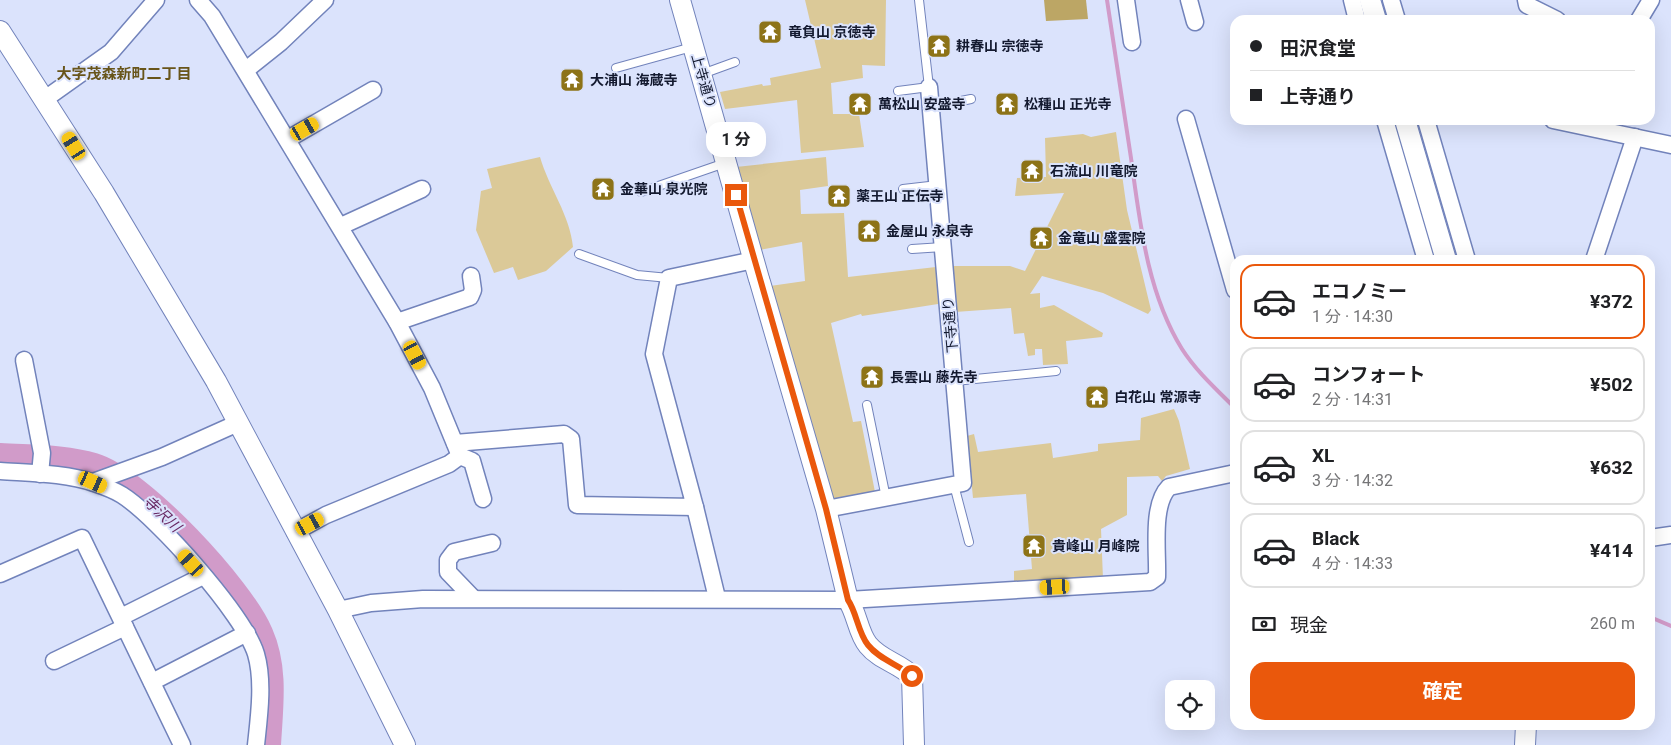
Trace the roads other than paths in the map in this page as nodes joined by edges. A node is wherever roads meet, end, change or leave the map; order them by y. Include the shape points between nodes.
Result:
1 (156, 0) edge
2 (198, 0) edge
3 (325, 0) edge
4 (680, 0) edge
5 (919, 0) edge
6 (1126, 0) edge
7 (1189, 0) edge
8 (1352, 0) edge
9 (1370, 0) edge
10 (1391, 0) edge
11 (1526, 0) edge
12 (1651, 0) edge
13 (1356, 15) edge
14 (1374, 15) edge
15 (1396, 15) edge
16 (1547, 15) edge
17 (1642, 15) edge
18 (1195, 22) dead end
19 (0, 31) edge
20 (1132, 42) dead end
21 (694, 46) junction
22 (734, 62) dead end
23 (616, 68) dead end
24 (246, 70) junction
25 (702, 74) junction
26 (930, 87) junction
27 (373, 90) dead end
28 (898, 91) dead end
29 (45, 99) junction
30 (972, 99) dead end
31 (931, 107) junction
32 (1186, 119) dead end
33 (1387, 125) edge
34 (1406, 125) edge
35 (1427, 125) edge
36 (1579, 125) edge
37 (1635, 138) junction
38 (288, 139) junction
39 (1671, 145) edge
40 (727, 163) junction
41 (938, 185) junction
42 (422, 189) dead end
43 (903, 189) dead end
44 (641, 192) dead end
45 (341, 226) junction
46 (943, 247) junction
47 (912, 249) dead end
48 (579, 254) dead end
49 (1438, 255) edge
50 (1438, 255) edge
51 (1466, 255) edge
52 (1596, 255) edge
53 (1230, 273) edge
54 (758, 274) junction
55 (471, 276) dead end
56 (669, 278) junction
57 (397, 322) junction
58 (24, 360) dead end
59 (1056, 371) dead end
60 (955, 381) junction
61 (867, 406) dead end
62 (238, 423) junction
63 (457, 450) junction
64 (0, 471) edge
65 (40, 474) junction
66 (1230, 474) edge
67 (93, 482) junction
68 (954, 485) junction
69 (886, 498) junction
70 (483, 499) dead end
71 (695, 507) junction
72 (826, 509) junction
73 (295, 532) junction
74 (1671, 535) edge
75 (1655, 537) edge
76 (969, 542) dead end
77 (492, 543) dead end
78 (0, 574) edge
79 (203, 576) junction
80 (473, 598) junction
81 (717, 598) junction
82 (848, 600) junction
83 (338, 610) junction
84 (123, 622) junction
85 (246, 633) junction
86 (54, 661) dead end
87 (152, 682) junction
88 (1526, 730) edge
89 (182, 745) edge
90 (256, 745) edge
91 (405, 745) edge
92 (914, 745) edge
93 (1525, 745) edge

1 - 29 street via 111,52
2 - 24 street
3 - 24 street
4 - 21 street, 上寺通り
5 - 26 lane
6 - 20 street
7 - 18 street
8 - 13 street
9 - 14 street
10 - 15 street
11 - 16 street via 1527,5
12 - 17 street
19 - 29 street
21 - 23 lane
21 - 25 street, 上寺通り
22 - 25 lane
24 - 38 street
25 - 40 street, 上寺通り
26 - 28 lane
26 - 31 street, 下寺通り
27 - 38 street
29 - 62 street via 211,372
30 - 31 lane
31 - 41 street, 下寺通り
32 - 53 street
33 - 49 street
34 - 50 street
35 - 51 street
36 - 37 street
37 - 39 street
37 - 52 street
38 - 45 street
40 - 44 lane
40 - 54 street, 上寺通り
41 - 43 lane
41 - 46 street, 下寺通り
42 - 45 street
45 - 57 street
46 - 47 lane
46 - 60 street, 下寺通り
48 - 56 lane via 637,275
54 - 56 street
54 - 72 street, 上寺通り
55 - 57 street via 473,290 470,297
56 - 71 street via 654,354
57 - 63 street via 432,388
58 - 65 street via 42,453
59 - 60 lane
60 - 68 street, 下寺通り via 964,483
61 - 69 lane
62 - 67 street
62 - 73 street
63 - 70 street via 472,461
63 - 71 street via 564,434 571,439 578,505
63 - 73 street via 449,464 326,515
64 - 65 street
65 - 67 street
66 - 82 street via 1169,487 1162,494 1158,516 1158,577 1150,582
67 - 79 street via 122,495 155,523
68 - 69 street
68 - 76 lane
69 - 72 street
71 - 81 street
72 - 82 street, 上寺通り
73 - 83 street
74 - 75 street
77 - 80 street via 454,552 448,560 448,572
78 - 84 street via 82,538
79 - 84 street
79 - 85 street
80 - 81 street
80 - 83 street via 371,603
81 - 82 street
82 - 92 street, 上寺通り via 867,644 879,656 901,666 912,676
83 - 91 street
84 - 86 street
84 - 87 street
85 - 87 street
85 - 90 street via 256,655 260,704
87 - 89 street
88 - 93 street

